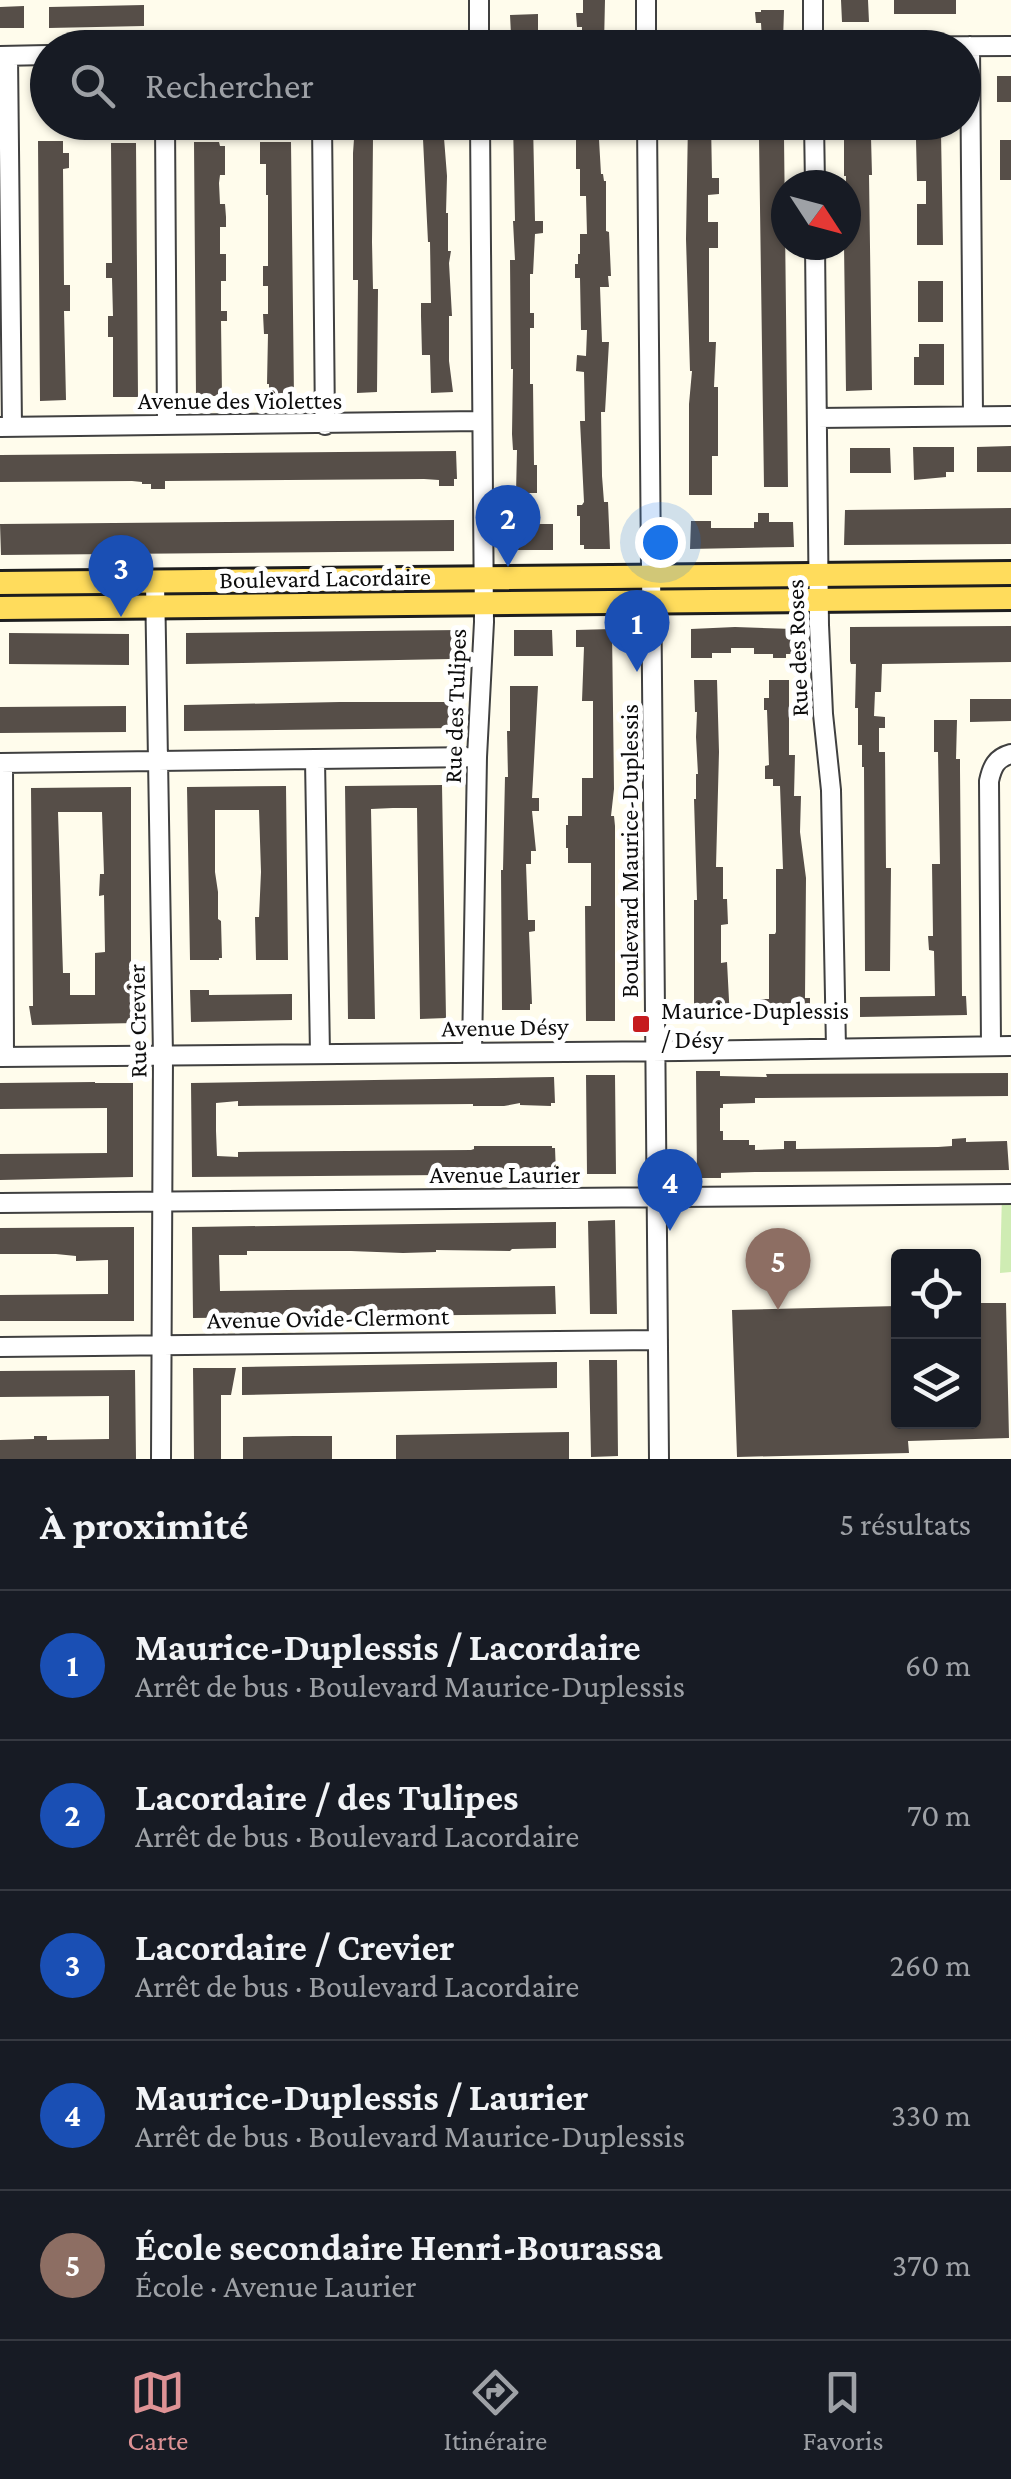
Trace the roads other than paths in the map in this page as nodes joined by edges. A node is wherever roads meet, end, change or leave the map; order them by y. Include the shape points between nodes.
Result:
1 (478, 0) edge
2 (646, 0) edge
3 (813, 0) edge
4 (479, 30) edge
5 (646, 30) edge
6 (813, 30) edge
7 (981, 46) edge
8 (1011, 46) edge
9 (4, 56) edge
10 (30, 56) edge
11 (165, 140) edge
12 (322, 140) edge
13 (480, 140) edge
14 (647, 140) edge
15 (814, 140) edge
16 (971, 140) edge
17 (815, 170) edge
18 (816, 260) edge
19 (973, 416) junction
20 (1011, 416) edge
21 (817, 418) junction
22 (481, 421) junction
23 (324, 424) junction
24 (167, 425) junction
25 (6, 427) edge
26 (1011, 573) edge
27 (819, 575) junction
28 (652, 577) junction
29 (484, 578) junction
30 (0, 582) edge
31 (155, 582) junction
32 (1011, 598) edge
33 (819, 600) junction
34 (652, 602) junction
35 (483, 604) junction
36 (156, 606) junction
37 (0, 608) edge
38 (1011, 754) edge
39 (477, 757) junction
40 (315, 760) junction
41 (159, 762) junction
42 (2, 763) edge
43 (992, 1046) junction
44 (1011, 1046) edge
45 (836, 1048) junction
46 (656, 1051) junction
47 (472, 1052) junction
48 (320, 1054) junction
49 (163, 1056) junction
50 (2, 1057) edge
51 (1011, 1194) edge
52 (657, 1199) junction
53 (162, 1201) junction
54 (0, 1203) edge
55 (658, 1340) junction
56 (162, 1345) junction
57 (0, 1346) edge
58 (162, 1459) edge
59 (659, 1459) edge

1 - 4 street
2 - 5 street
3 - 6 street
7 - 8 street
9 - 10 street
9 - 25 street
11 - 24 street
12 - 23 street
13 - 22 street, Rue des Tulipes
14 - 28 street, Boulevard Maurice-Duplessis
15 - 17 street
16 - 19 street
18 - 21 street, Rue des Roses
19 - 20 street
19 - 21 street
21 - 27 street, Rue des Roses
22 - 23 street, Avenue des Violettes
22 - 29 street, Rue des Tulipes
23 - 24 street, Avenue des Violettes
24 - 25 street, Avenue des Violettes
26 - 27 main road, Boulevard Lacordaire
27 - 28 main road, Boulevard Lacordaire
27 - 33 street, Rue des Roses
28 - 29 main road, Boulevard Lacordaire
28 - 34 street, Boulevard Maurice-Duplessis
29 - 31 main road, Boulevard Lacordaire
29 - 35 street, Rue des Tulipes
30 - 31 main road, Boulevard Lacordaire
31 - 36 street, Rue Crevier
32 - 33 main road, Boulevard Lacordaire
33 - 34 main road, Boulevard Lacordaire
33 - 45 street, Rue des Roses
34 - 35 main road, Boulevard Lacordaire
34 - 46 street, Boulevard Maurice-Duplessis
35 - 36 main road, Boulevard Lacordaire
35 - 39 street, Rue des Tulipes
36 - 37 main road, Boulevard Lacordaire
36 - 41 street, Rue Crevier
38 - 43 street via 996,762 989,782
39 - 40 street
39 - 47 street, Rue des Tulipes
40 - 41 street
40 - 48 street
41 - 42 street
41 - 49 street, Rue Crevier
42 - 50 street
43 - 44 street, Avenue Désy
43 - 45 street, Avenue Désy
45 - 46 street, Avenue Désy
46 - 47 street, Avenue Désy
46 - 52 street, Boulevard Maurice-Duplessis
47 - 48 street, Avenue Désy
48 - 49 street, Avenue Désy
49 - 50 street, Avenue Désy
49 - 53 street, Rue Crevier
51 - 52 street, Avenue Laurier
52 - 53 street, Avenue Laurier
52 - 55 street, Boulevard Maurice-Duplessis
53 - 54 street, Avenue Laurier
53 - 56 street, Rue Crevier
55 - 56 street, Avenue Ovide-Clermont
55 - 59 street, Boulevard Maurice-Duplessis
56 - 57 street, Avenue Ovide-Clermont
56 - 58 street, Rue Crevier

